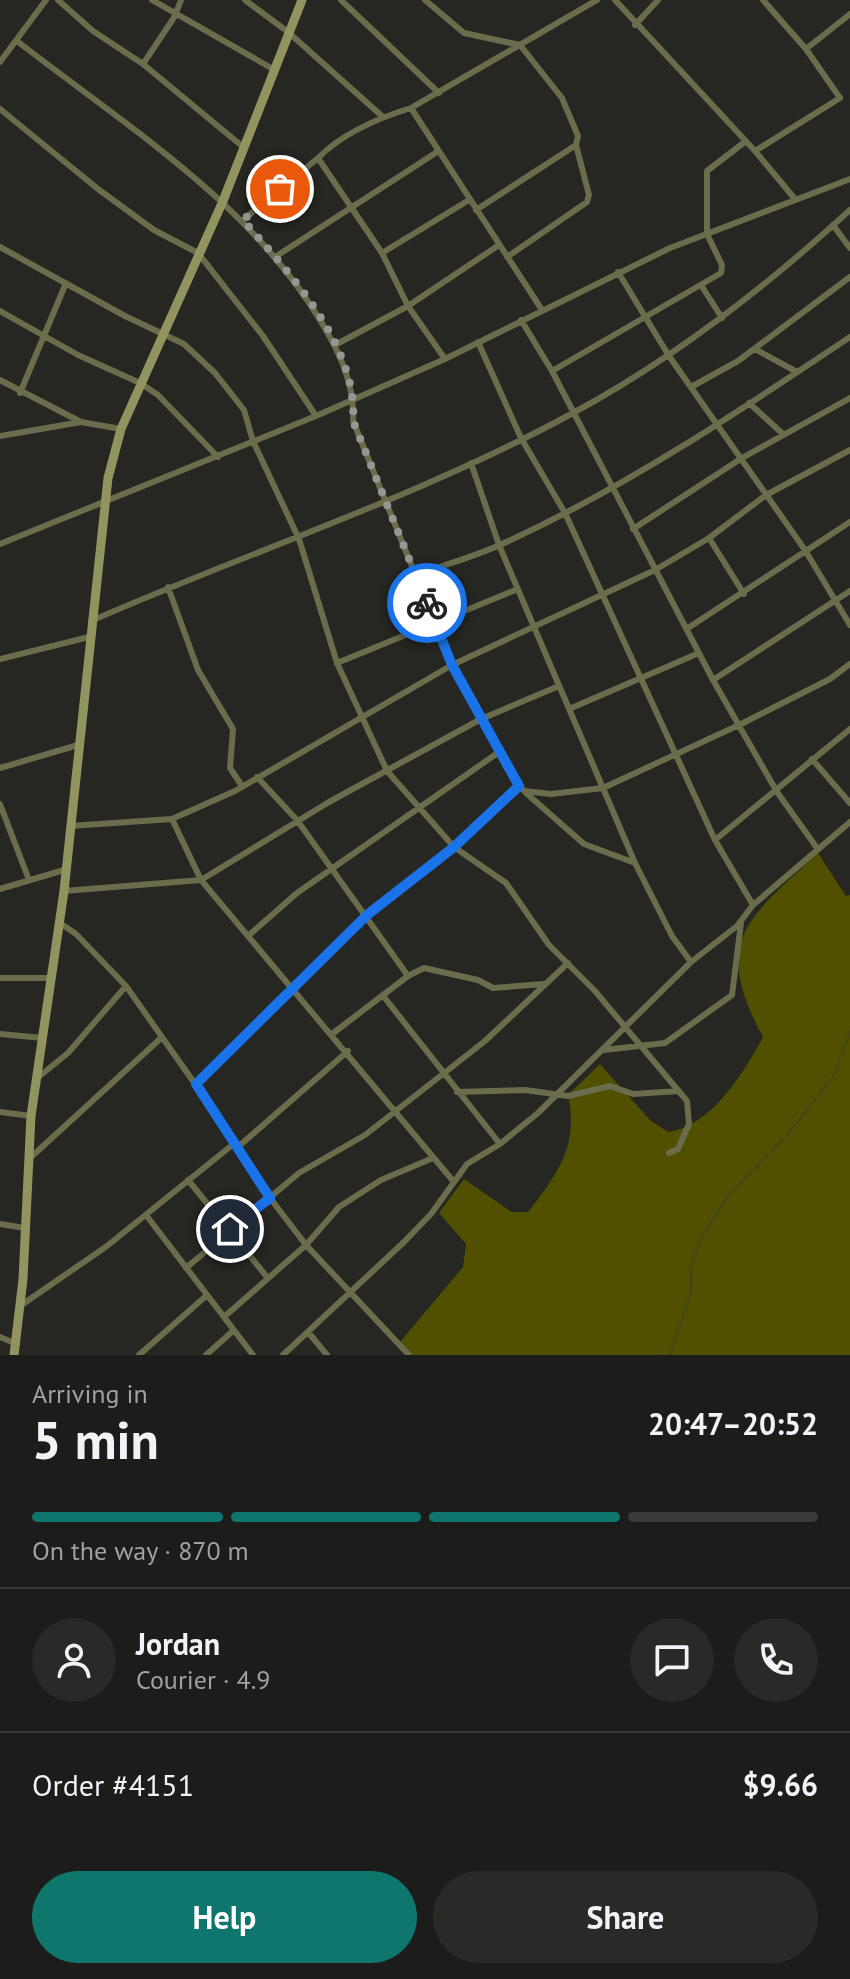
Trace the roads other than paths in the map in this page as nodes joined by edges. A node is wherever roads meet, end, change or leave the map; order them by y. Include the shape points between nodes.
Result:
1 (46, 0) edge
2 (58, 0) edge
3 (152, 0) edge
4 (181, 0) edge
5 (245, 0) edge
6 (302, 0) edge
7 (341, 0) edge
8 (425, 0) edge
9 (597, 0) edge
10 (615, 0) edge
11 (658, 0) edge
12 (763, 0) edge
13 (850, 14) edge
14 (175, 16) junction
15 (635, 25) junction
16 (288, 32) junction
17 (17, 41) junction
18 (520, 45) junction
19 (806, 49) junction
20 (0, 62) edge
21 (143, 64) junction
22 (273, 69) junction
23 (439, 93) junction
24 (840, 98) junction
25 (850, 98) edge
26 (411, 108) junction
27 (0, 109) edge
28 (383, 117) junction
29 (746, 141) junction
30 (576, 145) junction
31 (242, 146) junction
32 (755, 151) junction
33 (437, 152) junction
34 (318, 158) junction
35 (850, 179) edge
36 (795, 199) junction
37 (469, 200) junction
38 (223, 201) junction
39 (350, 208) junction
40 (476, 210) junction
41 (850, 210) edge
42 (243, 220) junction
43 (833, 225) junction
44 (707, 234) junction
45 (499, 245) junction
46 (0, 247) edge
47 (850, 248) edge
48 (198, 253) junction
49 (382, 253) junction
50 (275, 257) junction
51 (507, 257) junction
52 (618, 272) junction
53 (850, 277) edge
54 (66, 283) junction
55 (701, 285) junction
56 (408, 306) junction
57 (542, 310) junction
58 (0, 311) edge
59 (645, 316) junction
60 (722, 318) junction
61 (521, 320) junction
62 (162, 333) junction
63 (45, 337) junction
64 (850, 337) edge
65 (478, 342) junction
66 (335, 345) junction
67 (755, 349) junction
68 (669, 356) junction
69 (445, 359) junction
70 (552, 371) junction
71 (797, 372) junction
72 (0, 380) edge
73 (140, 383) junction
74 (691, 387) junction
75 (20, 393) junction
76 (355, 397) junction
77 (850, 398) edge
78 (749, 403) junction
79 (573, 413) junction
80 (316, 416) junction
81 (81, 422) junction
82 (717, 425) junction
83 (121, 429) junction
84 (783, 434) junction
85 (0, 436) edge
86 (521, 438) junction
87 (253, 441) junction
88 (850, 450) edge
89 (218, 457) junction
90 (742, 458) junction
91 (471, 463) junction
92 (611, 487) junction
93 (766, 495) junction
94 (385, 500) junction
95 (106, 504) junction
96 (565, 513) junction
97 (850, 522) edge
98 (633, 529) junction
99 (709, 538) junction
100 (299, 539) junction
101 (0, 544) edge
102 (499, 545) junction
103 (805, 550) junction
104 (655, 570) junction
105 (415, 575) junction
106 (168, 587) junction
107 (518, 589) junction
108 (850, 591) edge
109 (744, 594) junction
110 (603, 596) junction
111 (833, 602) junction
112 (91, 621) junction
113 (435, 622) junction
114 (850, 625) edge
115 (534, 626) junction
116 (688, 628) junction
117 (89, 637) junction
118 (699, 653) junction
119 (0, 659) edge
120 (337, 663) junction
121 (850, 664) edge
122 (452, 665) junction
123 (642, 676) junction
124 (713, 680) junction
125 (559, 686) junction
126 (569, 709) junction
127 (362, 717) junction
128 (481, 719) junction
129 (739, 725) junction
130 (850, 729) edge
131 (78, 745) junction
132 (499, 752) junction
133 (674, 754) junction
134 (812, 759) junction
135 (0, 768) edge
136 (387, 771) junction
137 (257, 777) junction
138 (242, 786) junction
139 (603, 788) junction
140 (522, 789) junction
141 (777, 792) junction
142 (850, 803) edge
143 (0, 804) edge
144 (417, 810) junction
145 (172, 819) junction
146 (297, 820) junction
147 (850, 822) edge
148 (68, 826) junction
149 (715, 840) junction
150 (454, 847) junction
151 (817, 848) junction
152 (635, 863) junction
153 (64, 870) junction
154 (331, 870) junction
155 (29, 880) junction
156 (201, 880) junction
157 (0, 889) edge
158 (64, 891) junction
159 (753, 905) junction
160 (367, 915) junction
161 (60, 923) junction
162 (741, 923) junction
163 (248, 936) junction
164 (691, 962) junction
165 (568, 963) junction
166 (408, 976) junction
167 (0, 978) edge
168 (49, 978) junction
169 (543, 984) junction
170 (126, 986) junction
171 (292, 991) junction
172 (384, 997) junction
173 (624, 1026) junction
174 (0, 1034) edge
175 (332, 1034) junction
176 (43, 1038) junction
177 (160, 1039) junction
178 (640, 1045) junction
179 (604, 1050) junction
180 (348, 1051) junction
181 (442, 1074) junction
182 (36, 1079) junction
183 (196, 1084) junction
184 (679, 1091) junction
185 (457, 1092) junction
186 (558, 1095) junction
187 (396, 1111) junction
188 (0, 1112) edge
189 (31, 1116) junction
190 (238, 1144) junction
191 (500, 1144) junction
192 (669, 1153) dead end
193 (433, 1158) junction
194 (27, 1160) junction
195 (188, 1180) junction
196 (454, 1182) junction
197 (270, 1198) junction
198 (146, 1215) junction
199 (0, 1224) edge
200 (25, 1228) junction
201 (230, 1229) junction
202 (306, 1245) junction
203 (186, 1268) junction
204 (267, 1277) junction
205 (350, 1292) junction
206 (206, 1296) junction
207 (20, 1306) junction
208 (224, 1317) junction
209 (234, 1330) junction
210 (308, 1332) junction
211 (0, 1337) edge
212 (17, 1344) junction
213 (14, 1355) edge
214 (139, 1355) edge
215 (206, 1355) edge
216 (253, 1355) edge
217 (283, 1355) edge
218 (327, 1355) edge
219 (409, 1355) edge

1 - 17 street
2 - 21 street
3 - 14 street
4 - 14 street
5 - 16 street
6 - 16 street
7 - 23 street
8 - 18 street via 464,33
9 - 18 street
10 - 15 street
11 - 15 street
12 - 19 street
13 - 19 street
14 - 21 street
14 - 22 street
15 - 29 street
16 - 22 street
16 - 28 street
17 - 20 street
17 - 38 street
18 - 23 street
18 - 30 street via 562,98 578,136
19 - 24 street
21 - 31 street
22 - 31 street
23 - 26 street
24 - 25 street
24 - 32 street
26 - 28 street
26 - 33 street
27 - 48 street via 154,230
28 - 34 street
29 - 32 street
29 - 44 street via 707,171
30 - 40 street
30 - 51 street via 589,199
31 - 38 street
32 - 36 street
33 - 37 street
33 - 39 street
34 - 39 street
34 - 42 street
35 - 36 street
36 - 44 street
37 - 40 street
37 - 49 street
38 - 42 street
38 - 48 street
39 - 49 street
39 - 50 street
40 - 45 street
41 - 43 street
42 - 50 street
43 - 47 street
43 - 60 street
44 - 52 street
44 - 55 street via 722,269
45 - 51 street
45 - 56 street
46 - 54 street
48 - 62 street
48 - 80 street
49 - 56 street
50 - 66 street
51 - 57 street
52 - 57 street
52 - 59 street
53 - 67 street
54 - 62 street
54 - 63 street
55 - 59 street
55 - 60 street
56 - 66 street
56 - 69 street
57 - 61 street
58 - 63 street
59 - 68 street
59 - 70 street
60 - 68 street
61 - 65 street
61 - 70 street
62 - 73 street
62 - 87 street via 184,344 215,373 244,410
63 - 73 street
63 - 75 street
64 - 71 street
65 - 69 street
65 - 86 street
66 - 76 street
67 - 71 street
67 - 74 street
68 - 74 street
68 - 79 street
69 - 76 street
70 - 79 street
71 - 78 street
72 - 75 street
73 - 83 street
73 - 89 street
74 - 82 street
75 - 81 street
76 - 80 street
76 - 94 street via 353,421
77 - 84 street
78 - 82 street
78 - 84 street
79 - 86 street
79 - 92 street
80 - 87 street
81 - 83 street
81 - 85 street
82 - 90 street
82 - 92 street
83 - 95 street
84 - 90 street
86 - 91 street
86 - 96 street
87 - 89 street
87 - 100 street
88 - 93 street
89 - 95 street
90 - 93 street
90 - 98 street
91 - 94 street
91 - 102 street
92 - 96 street
92 - 98 street
93 - 99 street
93 - 103 street
94 - 100 street
94 - 105 street
95 - 101 street
95 - 112 street
96 - 102 street
96 - 110 street
97 - 103 street
98 - 104 street
99 - 104 street
99 - 109 street
100 - 106 street
100 - 120 street
102 - 105 street
102 - 107 street
103 - 109 street
103 - 111 street
104 - 110 street
104 - 116 street
105 - 113 street
106 - 112 street
106 - 138 street via 198,670 233,729 230,768
107 - 113 street
107 - 115 street
108 - 111 street
109 - 116 street
110 - 115 street
110 - 123 street
111 - 114 street
111 - 124 street
112 - 117 street
113 - 120 street
113 - 122 street
115 - 122 street
115 - 125 street
116 - 118 street
117 - 119 street
117 - 131 street
118 - 123 street
118 - 124 street
120 - 127 street
121 - 129 street
122 - 127 street
122 - 128 street
123 - 126 street
123 - 133 street
124 - 129 street
125 - 126 street
125 - 128 street
126 - 139 street
127 - 136 street
127 - 137 street
128 - 132 street
128 - 136 street
129 - 133 street
129 - 141 street
130 - 134 street
131 - 135 street
131 - 148 street
132 - 140 street
132 - 144 street
133 - 139 street
133 - 149 street
134 - 141 street
134 - 142 street
136 - 144 street
136 - 146 street
137 - 138 street
137 - 146 street
138 - 145 street
139 - 140 street via 551,794
139 - 152 street
140 - 150 street
140 - 152 street via 584,844
141 - 149 street
141 - 151 street
143 - 155 street
144 - 150 street
144 - 154 street
145 - 148 street
145 - 156 street
146 - 154 street
146 - 156 street
147 - 151 street
148 - 153 street
149 - 159 street
150 - 160 street
150 - 165 street via 506,883
151 - 159 street
152 - 164 street
153 - 155 street
153 - 158 street
154 - 160 street
154 - 163 street
155 - 157 street
156 - 158 street
156 - 163 street
158 - 161 street
159 - 162 street
160 - 166 street
160 - 171 street
161 - 168 street
161 - 170 street
162 - 164 street
162 - 178 street via 732,995 671,1040
163 - 171 street
164 - 173 street
165 - 169 street
165 - 173 street
166 - 169 street via 424,968 493,988
166 - 172 street
167 - 168 street
168 - 176 street
169 - 181 street
170 - 177 street
170 - 182 street via 68,1053
171 - 175 street
171 - 183 street
172 - 175 street
172 - 181 street
173 - 178 street
173 - 179 street
174 - 176 street
175 - 180 street
176 - 182 street
177 - 183 street
177 - 194 street
178 - 179 street
178 - 184 street
179 - 186 street
180 - 187 street
180 - 190 street
181 - 185 street
181 - 187 street
182 - 189 street
183 - 190 street
184 - 186 street via 633,1094 610,1086
184 - 192 street via 690,1108 689,1124 678,1149
185 - 186 street
185 - 191 street
186 - 191 street
187 - 193 street
187 - 197 street via 299,1173
188 - 189 street
189 - 194 street
190 - 195 street
190 - 197 street
191 - 196 street via 472,1159
193 - 196 street
193 - 202 street via 381,1180 339,1207
194 - 200 street
195 - 198 street
195 - 201 street
196 - 205 street via 413,1233
197 - 201 street
197 - 202 street
198 - 203 street
198 - 207 street
199 - 200 street
200 - 207 street
201 - 203 street
201 - 204 street
202 - 204 street
202 - 205 street
203 - 206 street
204 - 208 street
205 - 210 street
205 - 219 street
206 - 208 street
206 - 214 street
207 - 212 street
208 - 209 street
209 - 215 street
209 - 216 street
210 - 217 street
210 - 218 street
211 - 212 street
212 - 213 street

